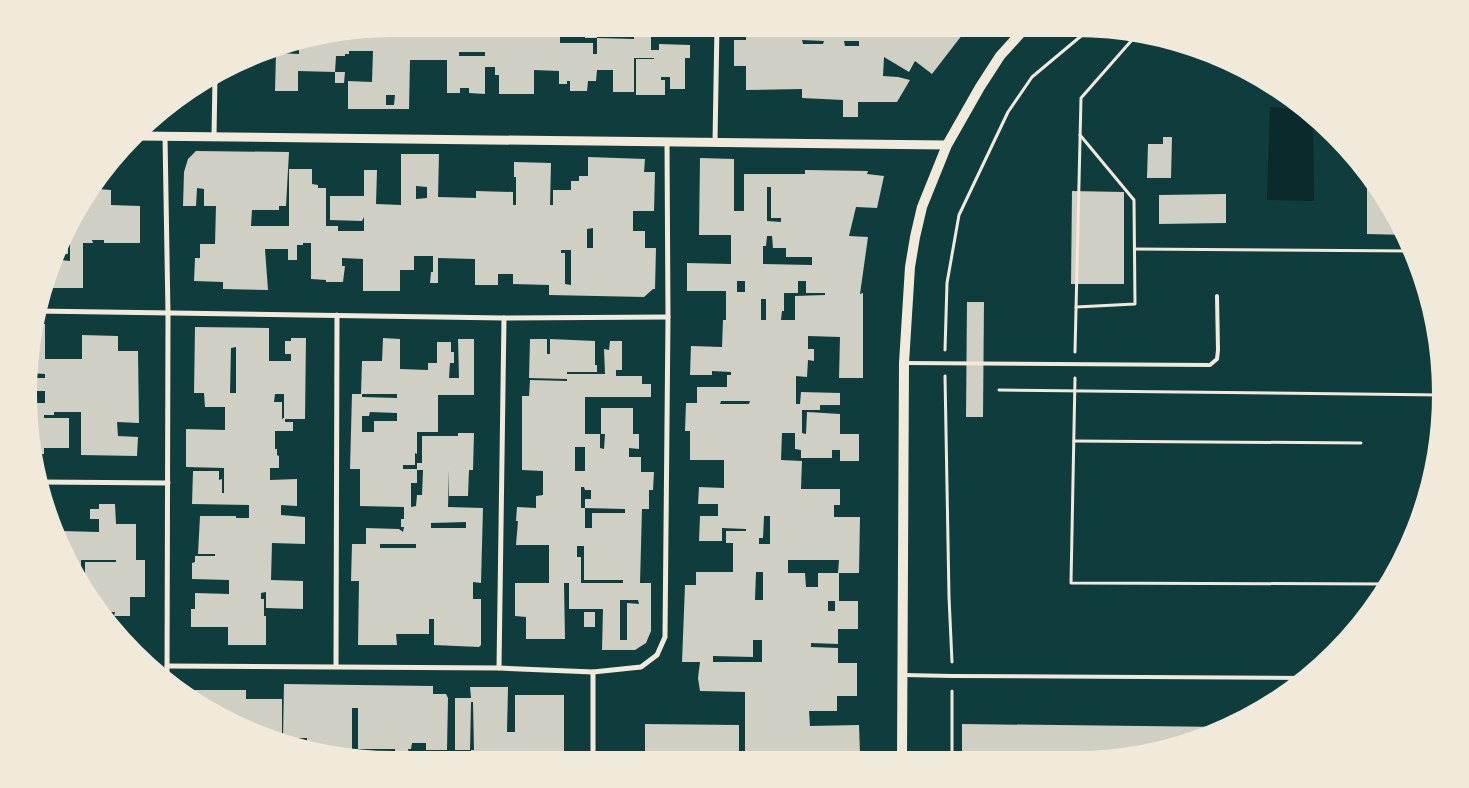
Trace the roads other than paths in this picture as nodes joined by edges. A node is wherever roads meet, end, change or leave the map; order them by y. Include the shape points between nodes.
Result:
1 (717, 34) edge
2 (1019, 34) edge
3 (215, 82) edge
4 (142, 136) edge
5 (165, 136) junction
6 (214, 136) junction
7 (667, 142) junction
8 (716, 142) junction
9 (946, 145) junction
10 (1218, 296) dead end
11 (44, 312) edge
12 (168, 314) junction
13 (337, 316) junction
14 (668, 317) junction
15 (504, 318) junction
16 (904, 363) junction
17 (45, 482) edge
18 (168, 483) junction
19 (166, 666) junction
20 (336, 666) junction
21 (499, 668) junction
22 (594, 672) junction
23 (167, 673) edge
24 (903, 675) junction
25 (1297, 678) edge
26 (593, 754) edge
27 (902, 754) edge

1 - 8 street
2 - 9 main road via 1000,56
3 - 6 street
4 - 5 street
5 - 6 street
5 - 12 street
6 - 7 street
7 - 8 street
7 - 14 street
8 - 9 street
9 - 16 main road via 914,237
10 - 16 lane via 1217,359 1210,365
11 - 12 street
12 - 13 street
12 - 18 street
13 - 15 street
13 - 20 street
14 - 15 street
14 - 22 street via 665,637 657,655 641,667
15 - 21 street
16 - 24 main road
17 - 18 street
18 - 19 street
19 - 20 street
19 - 23 street
20 - 21 street
21 - 22 street
22 - 26 street
24 - 25 lane
24 - 27 main road

